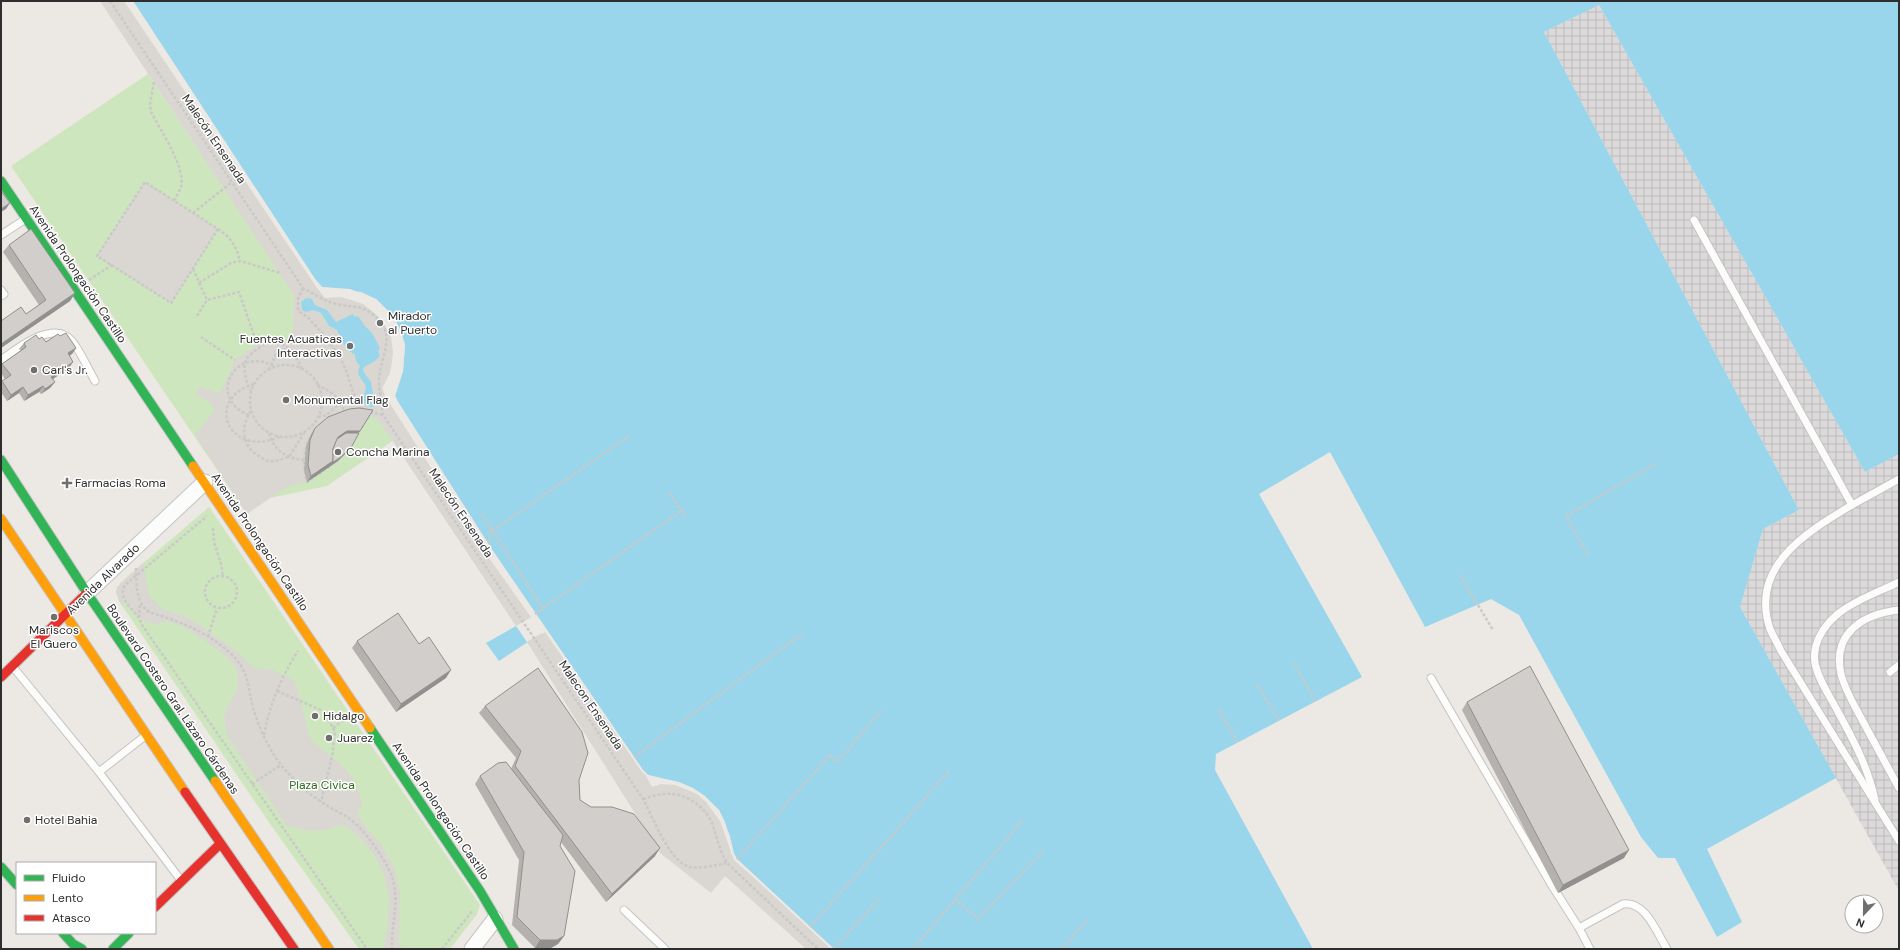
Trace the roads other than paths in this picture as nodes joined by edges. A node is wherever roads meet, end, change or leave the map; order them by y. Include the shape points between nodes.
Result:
1 (1, 181) edge
2 (26, 218) junction
3 (1694, 220) dead end
4 (1, 235) edge
5 (1, 290) edge
6 (1, 296) edge
7 (1, 360) edge
8 (95, 381) dead end
9 (1, 460) edge
10 (1899, 480) edge
11 (205, 482) junction
12 (1852, 505) junction
13 (1, 519) edge
14 (1899, 582) edge
15 (87, 593) junction
16 (1899, 610) edge
17 (66, 615) junction
18 (12, 666) junction
19 (1899, 666) edge
20 (1890, 672) dead end
21 (1, 677) edge
22 (1431, 678) dead end
23 (147, 735) junction
24 (99, 772) junction
25 (1899, 788) edge
26 (1876, 805) junction
27 (1899, 841) edge
28 (220, 844) junction
29 (1, 867) edge
30 (181, 881) junction
31 (16, 884) edge
32 (156, 906) edge
33 (624, 910) dead end
34 (495, 920) junction
35 (1579, 928) junction
36 (64, 934) edge
37 (128, 934) edge
38 (82, 949) edge
39 (113, 949) edge
40 (294, 949) edge
41 (329, 949) edge
42 (472, 949) edge
43 (514, 949) edge
44 (665, 949) edge
45 (1590, 949) edge
46 (1667, 949) edge

1 - 2 main road, Avenida Prolongación Castillo
2 - 4 lane
2 - 11 main road, Avenida Prolongación Castillo
3 - 12 lane
5 - 6 lane via 4,294
7 - 8 lane via 27,341 52,333 62,333 72,340
9 - 15 main road, Boulevard Costero Gral. Lázaro Cárdenas
10 - 12 lane
11 - 15 street, Avenida Alvarado
11 - 34 main road, Avenida Prolongación Castillo via 480,890
12 - 26 lane via 1804,535 1778,562 1767,589 1767,612 1770,629 1781,651
13 - 17 main road
14 - 26 lane via 1858,601 1840,613 1828,623 1815,647 1815,663 1821,680 1863,760 1871,780
15 - 17 main road, Avenida Alvarado
15 - 41 main road, Boulevard Costero Gral. Lázaro Cárdenas
16 - 25 lane via 1888,611 1859,622 1847,633 1840,660 1841,673 1848,692
17 - 18 main road, Avenida Alvarado
17 - 23 main road
18 - 21 main road, Avenida Alvarado
18 - 24 lane
19 - 20 lane
22 - 35 lane
23 - 24 lane
23 - 28 main road
24 - 30 lane
26 - 27 lane
28 - 30 main road
28 - 40 main road
29 - 31 main road
30 - 32 main road
33 - 44 lane
34 - 42 street
34 - 43 main road, Avenida Prolongación Castillo
35 - 45 lane
35 - 46 lane via 1629,903 1641,908
36 - 38 main road
37 - 39 main road

